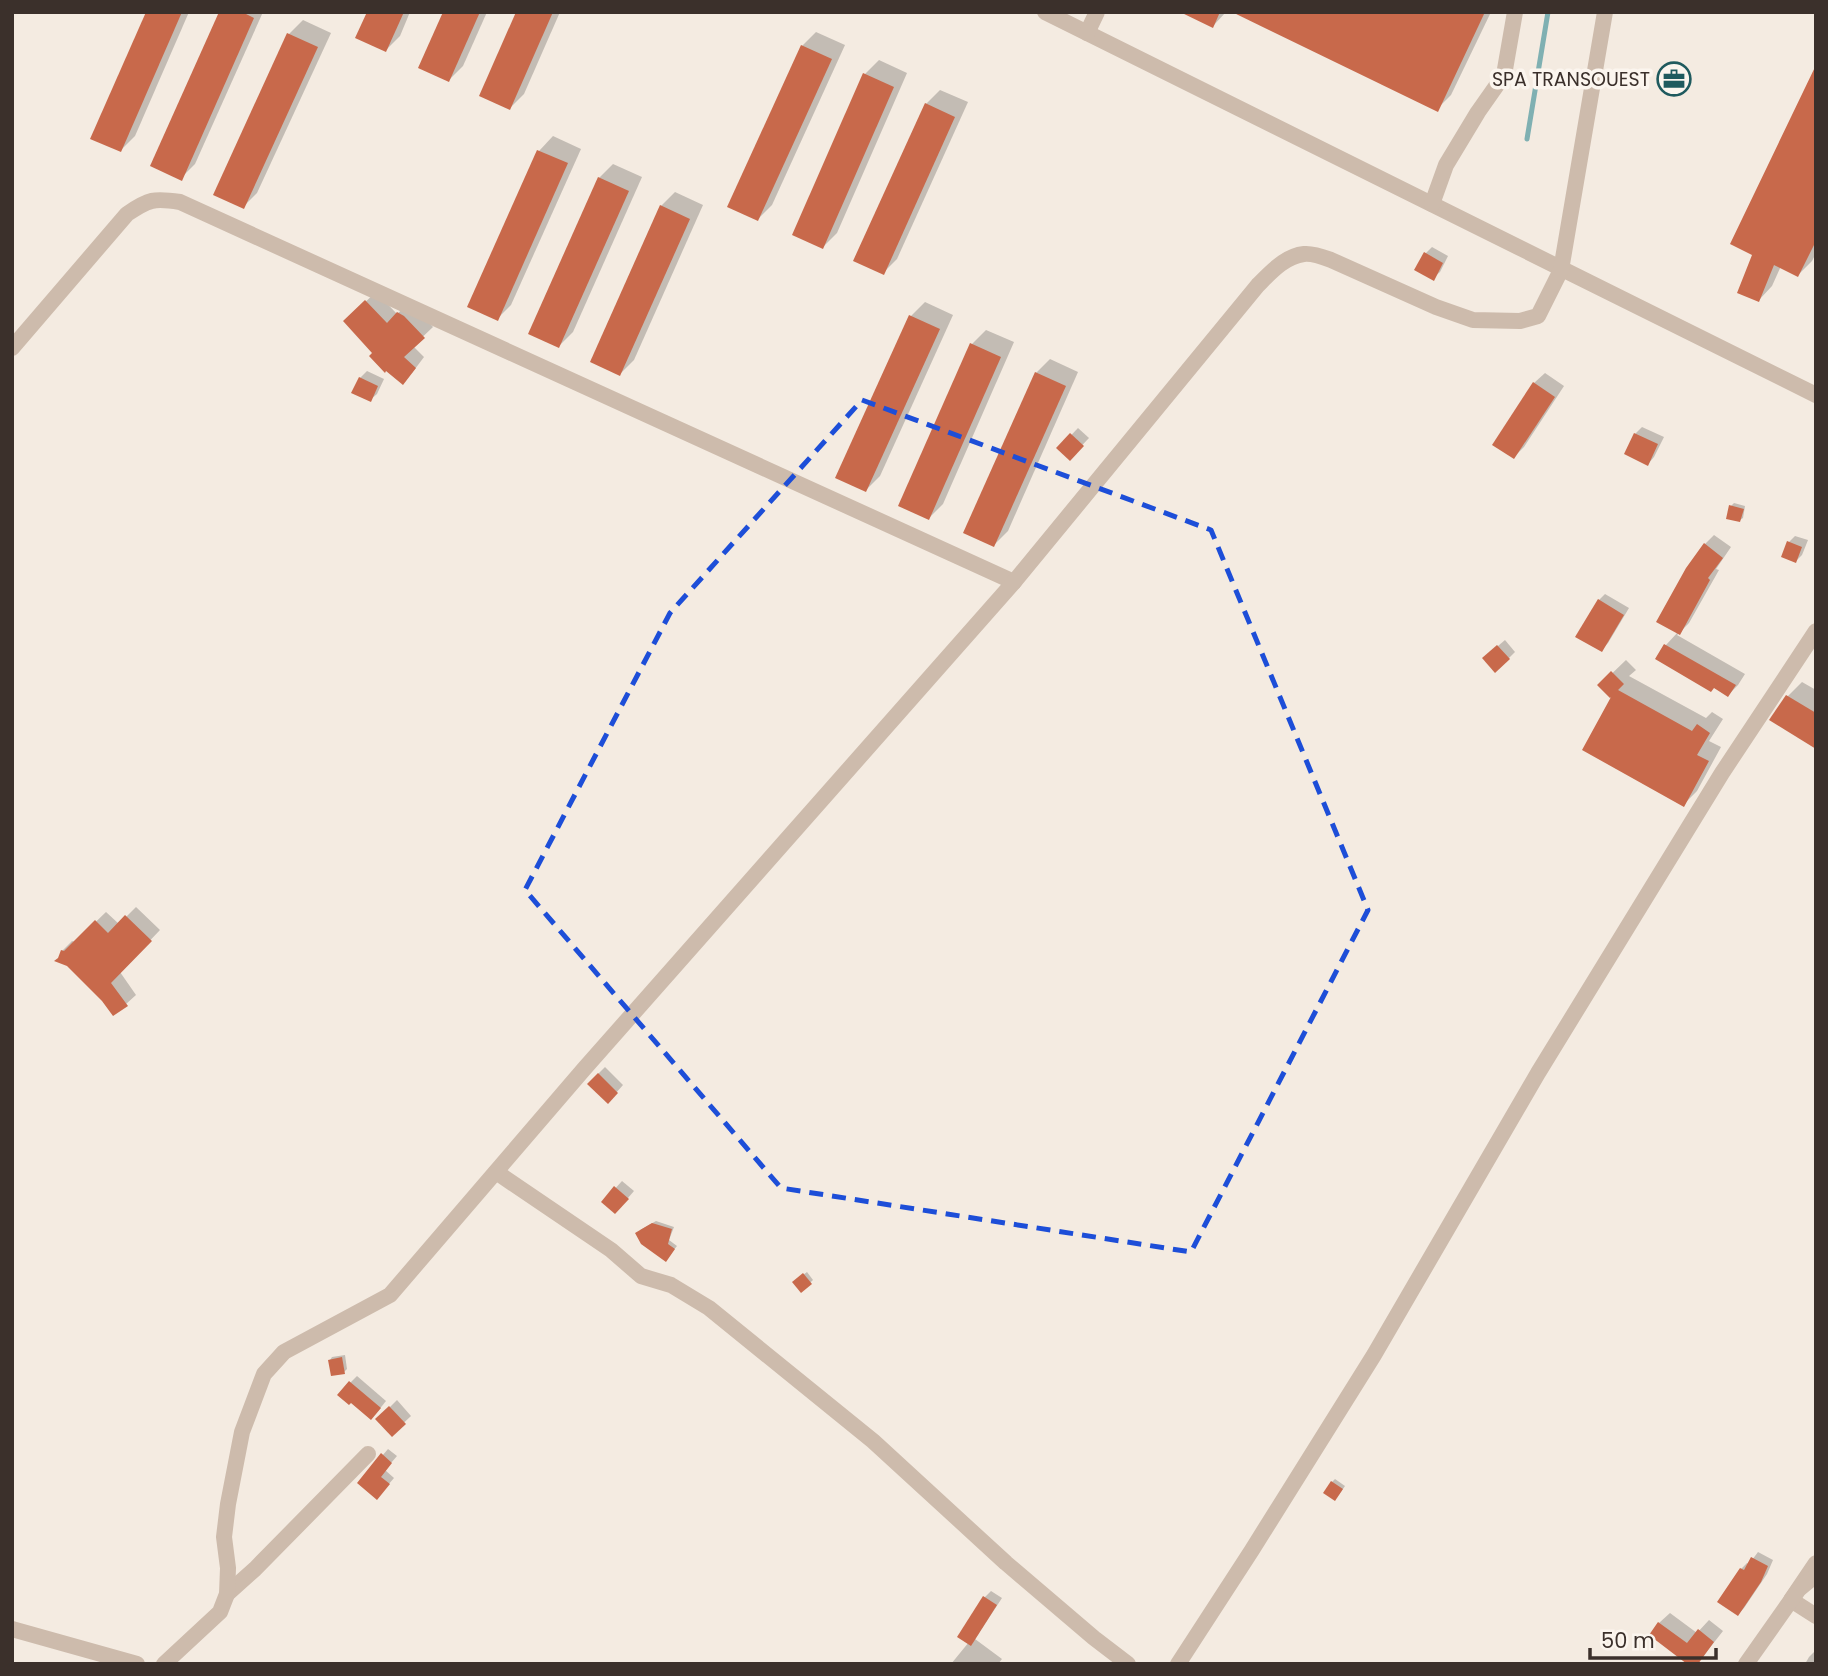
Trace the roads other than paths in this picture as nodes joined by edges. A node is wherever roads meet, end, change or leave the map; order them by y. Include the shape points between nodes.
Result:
1 (1045, 12) edge
2 (1097, 12) edge
3 (1515, 12) edge
4 (1605, 12) edge
5 (1087, 33) junction
6 (1432, 204) junction
7 (1561, 270) junction
8 (12, 348) edge
9 (1816, 395) edge
10 (1014, 582) junction
11 (1816, 631) edge
12 (496, 1172) junction
13 (368, 1454) dead end
14 (1816, 1563) edge
15 (1816, 1575) edge
16 (227, 1594) junction
17 (1791, 1600) junction
18 (1816, 1616) edge
19 (12, 1629) edge
20 (137, 1664) edge
21 (164, 1664) edge
22 (1128, 1664) edge
23 (1178, 1664) edge
24 (1746, 1664) edge

1 - 5 street
2 - 5 street
3 - 6 street via 1504,75 1446,166
4 - 7 street
5 - 6 street
6 - 7 street
7 - 9 street
7 - 10 street via 1538,316 1520,321 1473,320 1315,254 1290,259 1258,285
8 - 10 street via 127,214 144,202 180,202
10 - 12 street
11 - 23 street via 1715,784 1538,1073 1374,1355
12 - 16 street via 390,1295 284,1352 264,1374 242,1432 228,1504 224,1536
12 - 22 street via 611,1250 640,1276 671,1285 709,1308 873,1441 1006,1563
13 - 16 street
14 - 17 street
15 - 17 street
16 - 21 street via 220,1612
17 - 18 street
17 - 24 street
19 - 20 street

